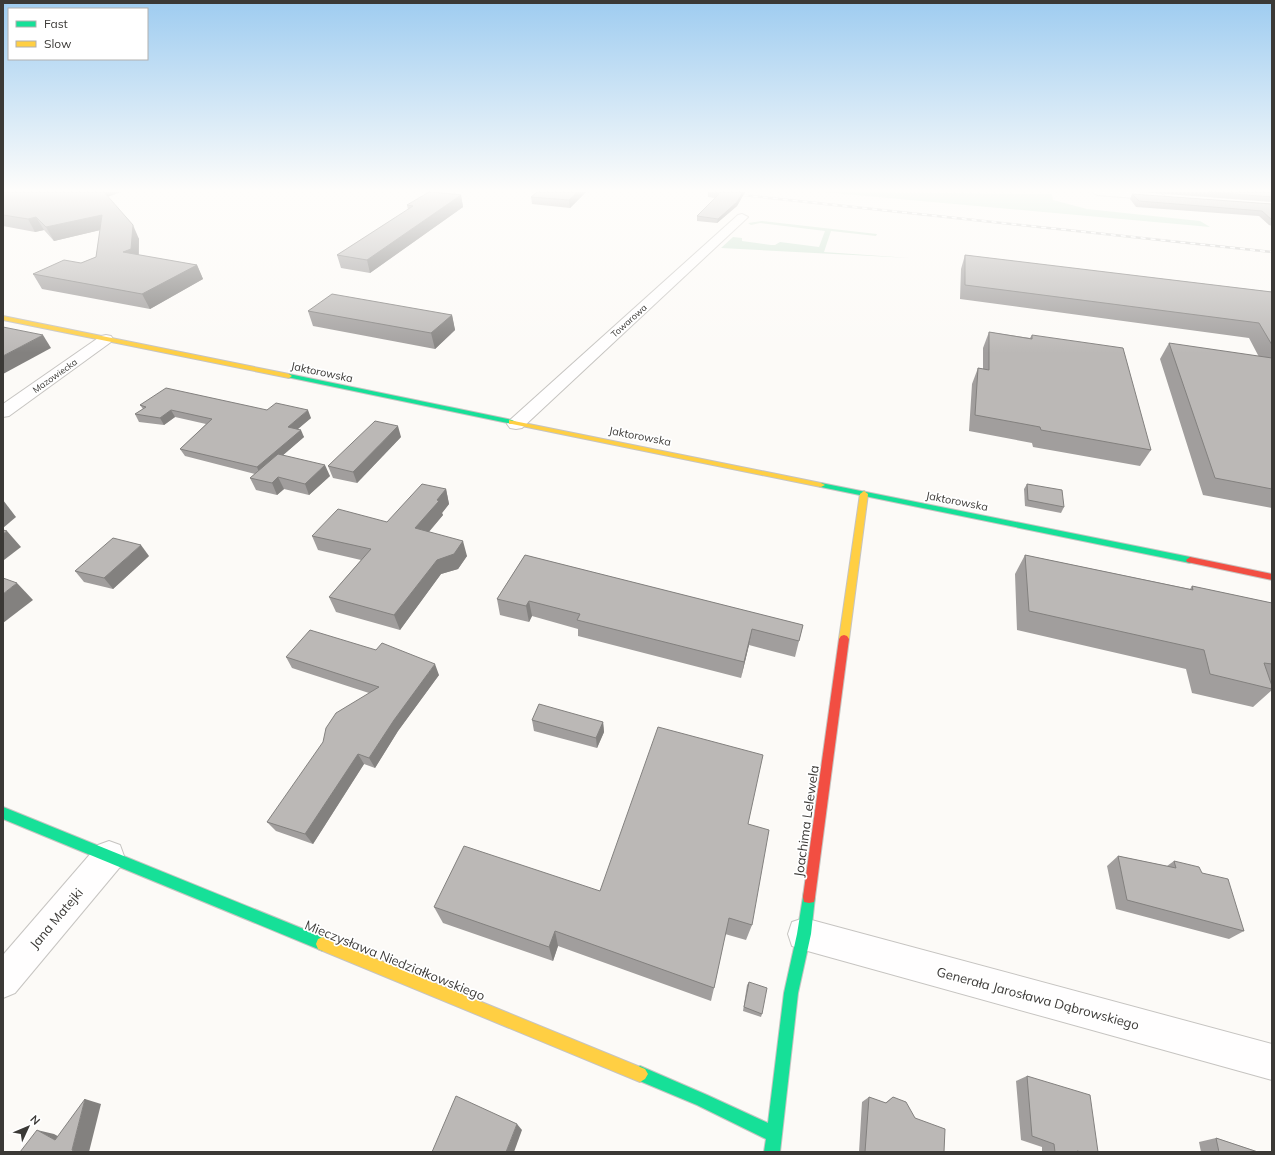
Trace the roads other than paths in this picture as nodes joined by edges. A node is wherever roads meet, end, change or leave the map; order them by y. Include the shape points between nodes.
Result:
1 (710, 246) edge
2 (3, 318) edge
3 (106, 339) junction
4 (3, 412) edge
5 (516, 424) junction
6 (864, 494) junction
7 (1272, 577) edge
8 (3, 813) edge
9 (109, 856) junction
10 (804, 934) junction
11 (3, 981) edge
12 (1272, 1062) edge
13 (775, 1135) junction
14 (772, 1152) edge

1 - 5 street, Towarowa
2 - 3 main road, Jaktorowska
3 - 4 street, Mazowiecka
3 - 5 main road, Jaktorowska
5 - 6 main road, Jaktorowska
6 - 7 main road, Jaktorowska
6 - 10 main road, Joachima Lelewela
8 - 9 main road, Mieczysława Niedziałkowskiego
9 - 11 street, Jana Matejki
9 - 13 main road, Mieczysława Niedziałkowskiego via 702,1100
10 - 12 street, Generała Jarosława Dąbrowskiego
10 - 13 main road, Joachima Lelewela via 790,994
13 - 14 main road, Joachima Lelewela

